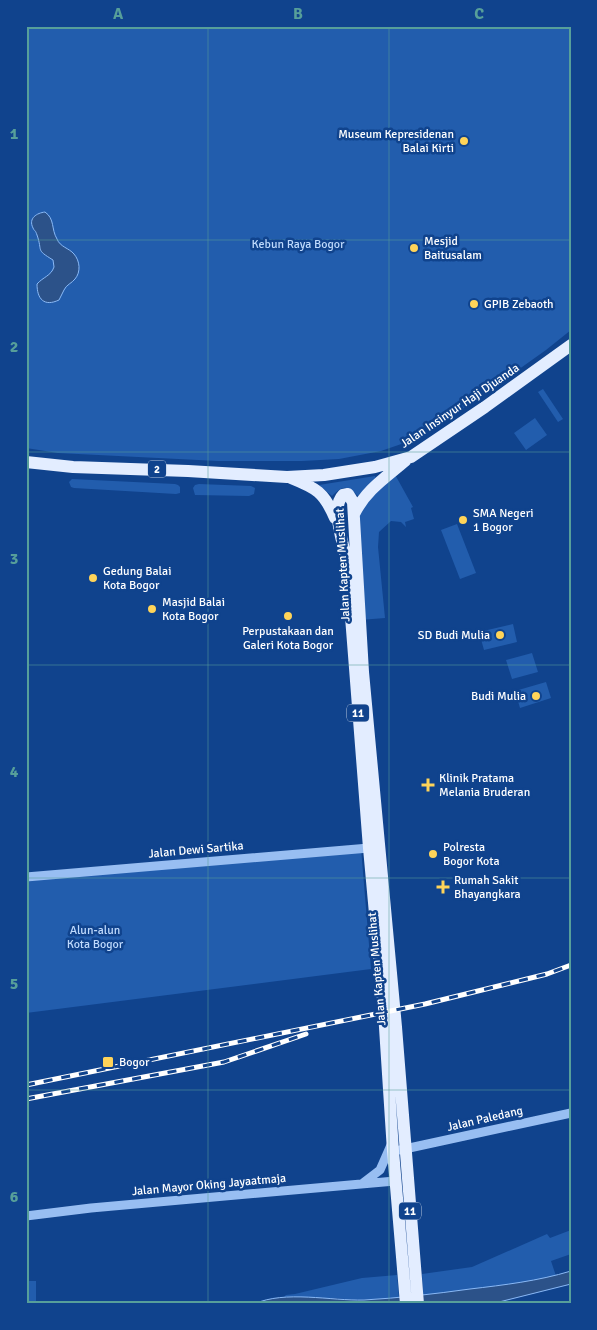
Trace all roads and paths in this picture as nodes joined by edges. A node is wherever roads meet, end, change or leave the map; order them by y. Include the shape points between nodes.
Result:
1 (571, 345) edge
2 (409, 458) junction
3 (26, 462) edge
4 (287, 477) junction
5 (354, 514) junction
6 (338, 524) junction
7 (369, 848) junction
8 (26, 877) edge
9 (396, 1107) junction
10 (571, 1113) edge
11 (397, 1147) junction
12 (395, 1181) junction
13 (363, 1184) junction
14 (26, 1216) edge
15 (410, 1275) junction
16 (406, 1304) edge
17 (418, 1304) edge

1 - 2 main road, Jalan Insinyur Haji Djuanda / 2
2 - 4 main road, Jalan Insinyur Haji Djuanda / 2 via 324,475
2 - 5 main road via 361,500
3 - 4 main road, Jalan Insinyur Haji Djuanda / 2
4 - 6 main road via 321,494
5 - 6 main road, Jalan Kapten Muslihat via 354,502 348,494 343,495 337,504
5 - 9 main road, Jalan Kapten Muslihat / 11 via 363,672 396,1027
6 - 7 main road, Jalan Kapten Muslihat / 11 via 348,578
7 - 8 street, Jalan Dewi Sartika
7 - 9 main road, Jalan Kapten Muslihat / 11
9 - 11 main road, Jalan Kapten Muslihat
10 - 11 street, Jalan Paledang
11 - 12 main road, Jalan Kapten Muslihat
11 - 13 street via 380,1170
11 - 15 main road, Jalan Kapten Muslihat / 11
12 - 13 street, Jalan Mayor Oking Jayaatmaja
12 - 15 main road, Jalan Kapten Muslihat / 11
13 - 14 street, Jalan Mayor Oking Jayaatmaja
15 - 16 main road, Jalan Kapten Muslihat / 11
15 - 17 main road, Jalan Kapten Muslihat / 11

